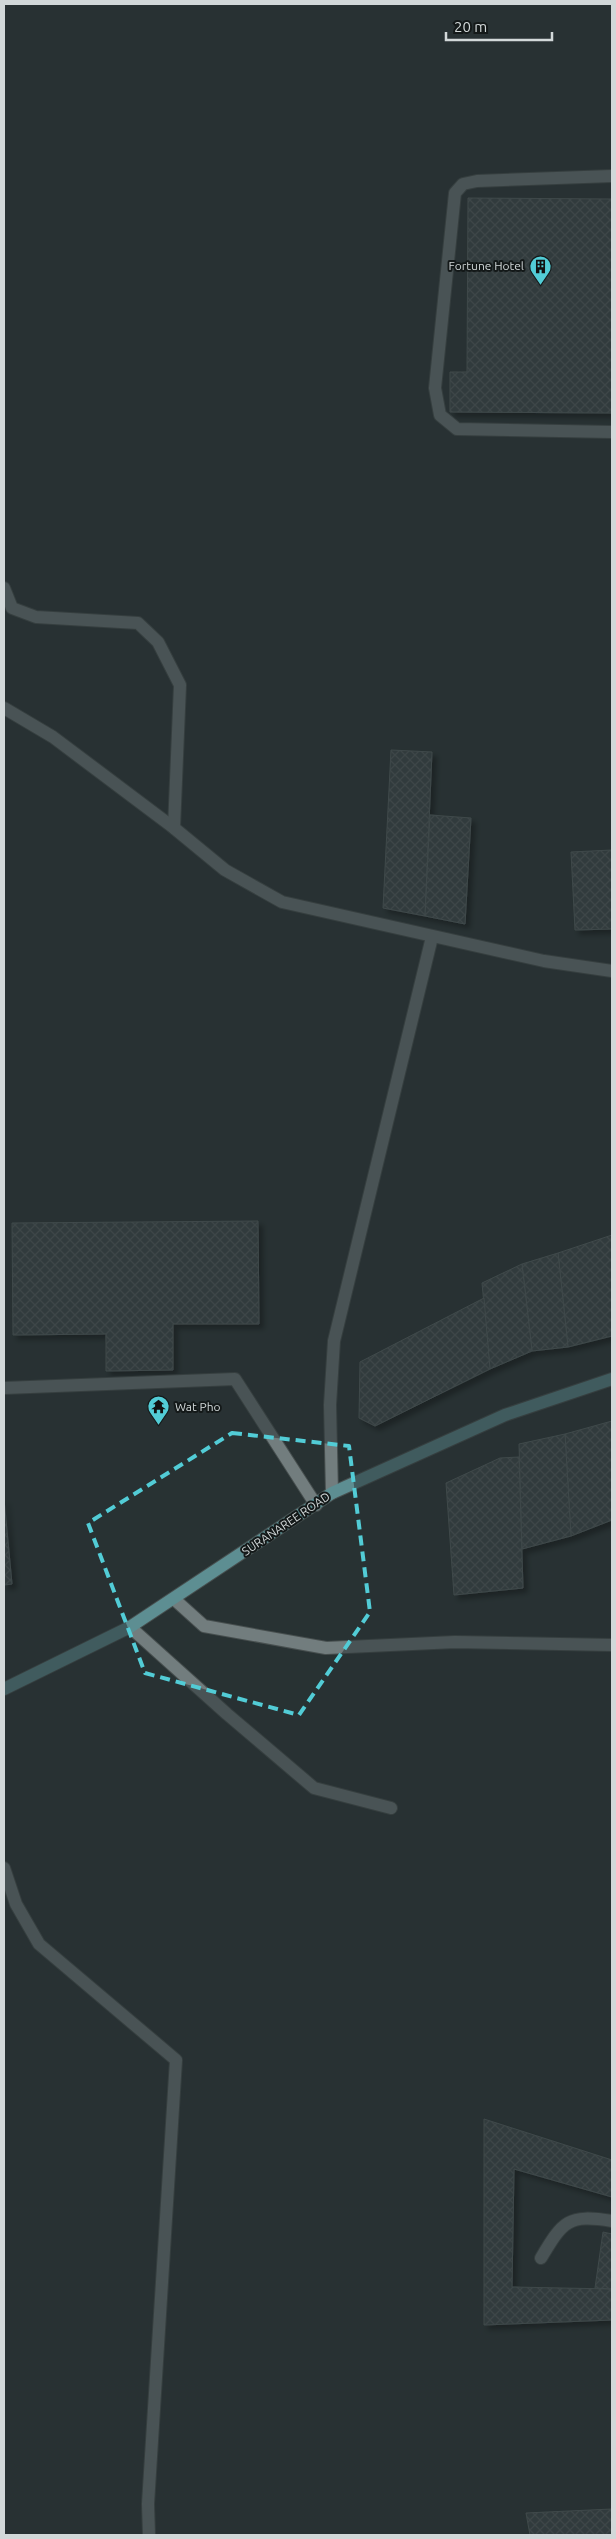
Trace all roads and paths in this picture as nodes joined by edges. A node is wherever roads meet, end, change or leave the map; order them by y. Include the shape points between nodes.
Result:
1 (612, 176) edge
2 (612, 432) edge
3 (4, 588) edge
4 (4, 708) edge
5 (174, 828) junction
6 (432, 937) junction
7 (612, 971) edge
8 (612, 1379) edge
9 (4, 1388) edge
10 (332, 1492) junction
11 (316, 1505) junction
12 (174, 1599) junction
13 (130, 1627) junction
14 (612, 1645) edge
15 (4, 1689) edge
16 (391, 1808) dead end
17 (4, 1868) edge
18 (612, 2221) edge
19 (542, 2258) dead end
20 (149, 2535) edge

1 - 2 street via 477,181 464,184 455,193 435,388 440,415 457,429
3 - 5 street via 12,608 36,617 138,623 158,642 180,686
4 - 5 street via 53,737
5 - 6 street via 225,870 282,902
6 - 7 street via 544,961
6 - 10 street via 334,1341 330,1405
8 - 10 main road, SURANAREE ROAD via 505,1415
9 - 11 street via 235,1379
10 - 11 main road, SURANAREE ROAD
11 - 12 main road, SURANAREE ROAD
12 - 13 main road, SURANAREE ROAD
12 - 14 street via 204,1626 326,1648 455,1642
13 - 15 main road, SURANAREE ROAD
13 - 16 street via 314,1788
17 - 20 street via 16,1904 39,1944 176,2060 148,2504
18 - 19 street via 579,2218 564,2224

